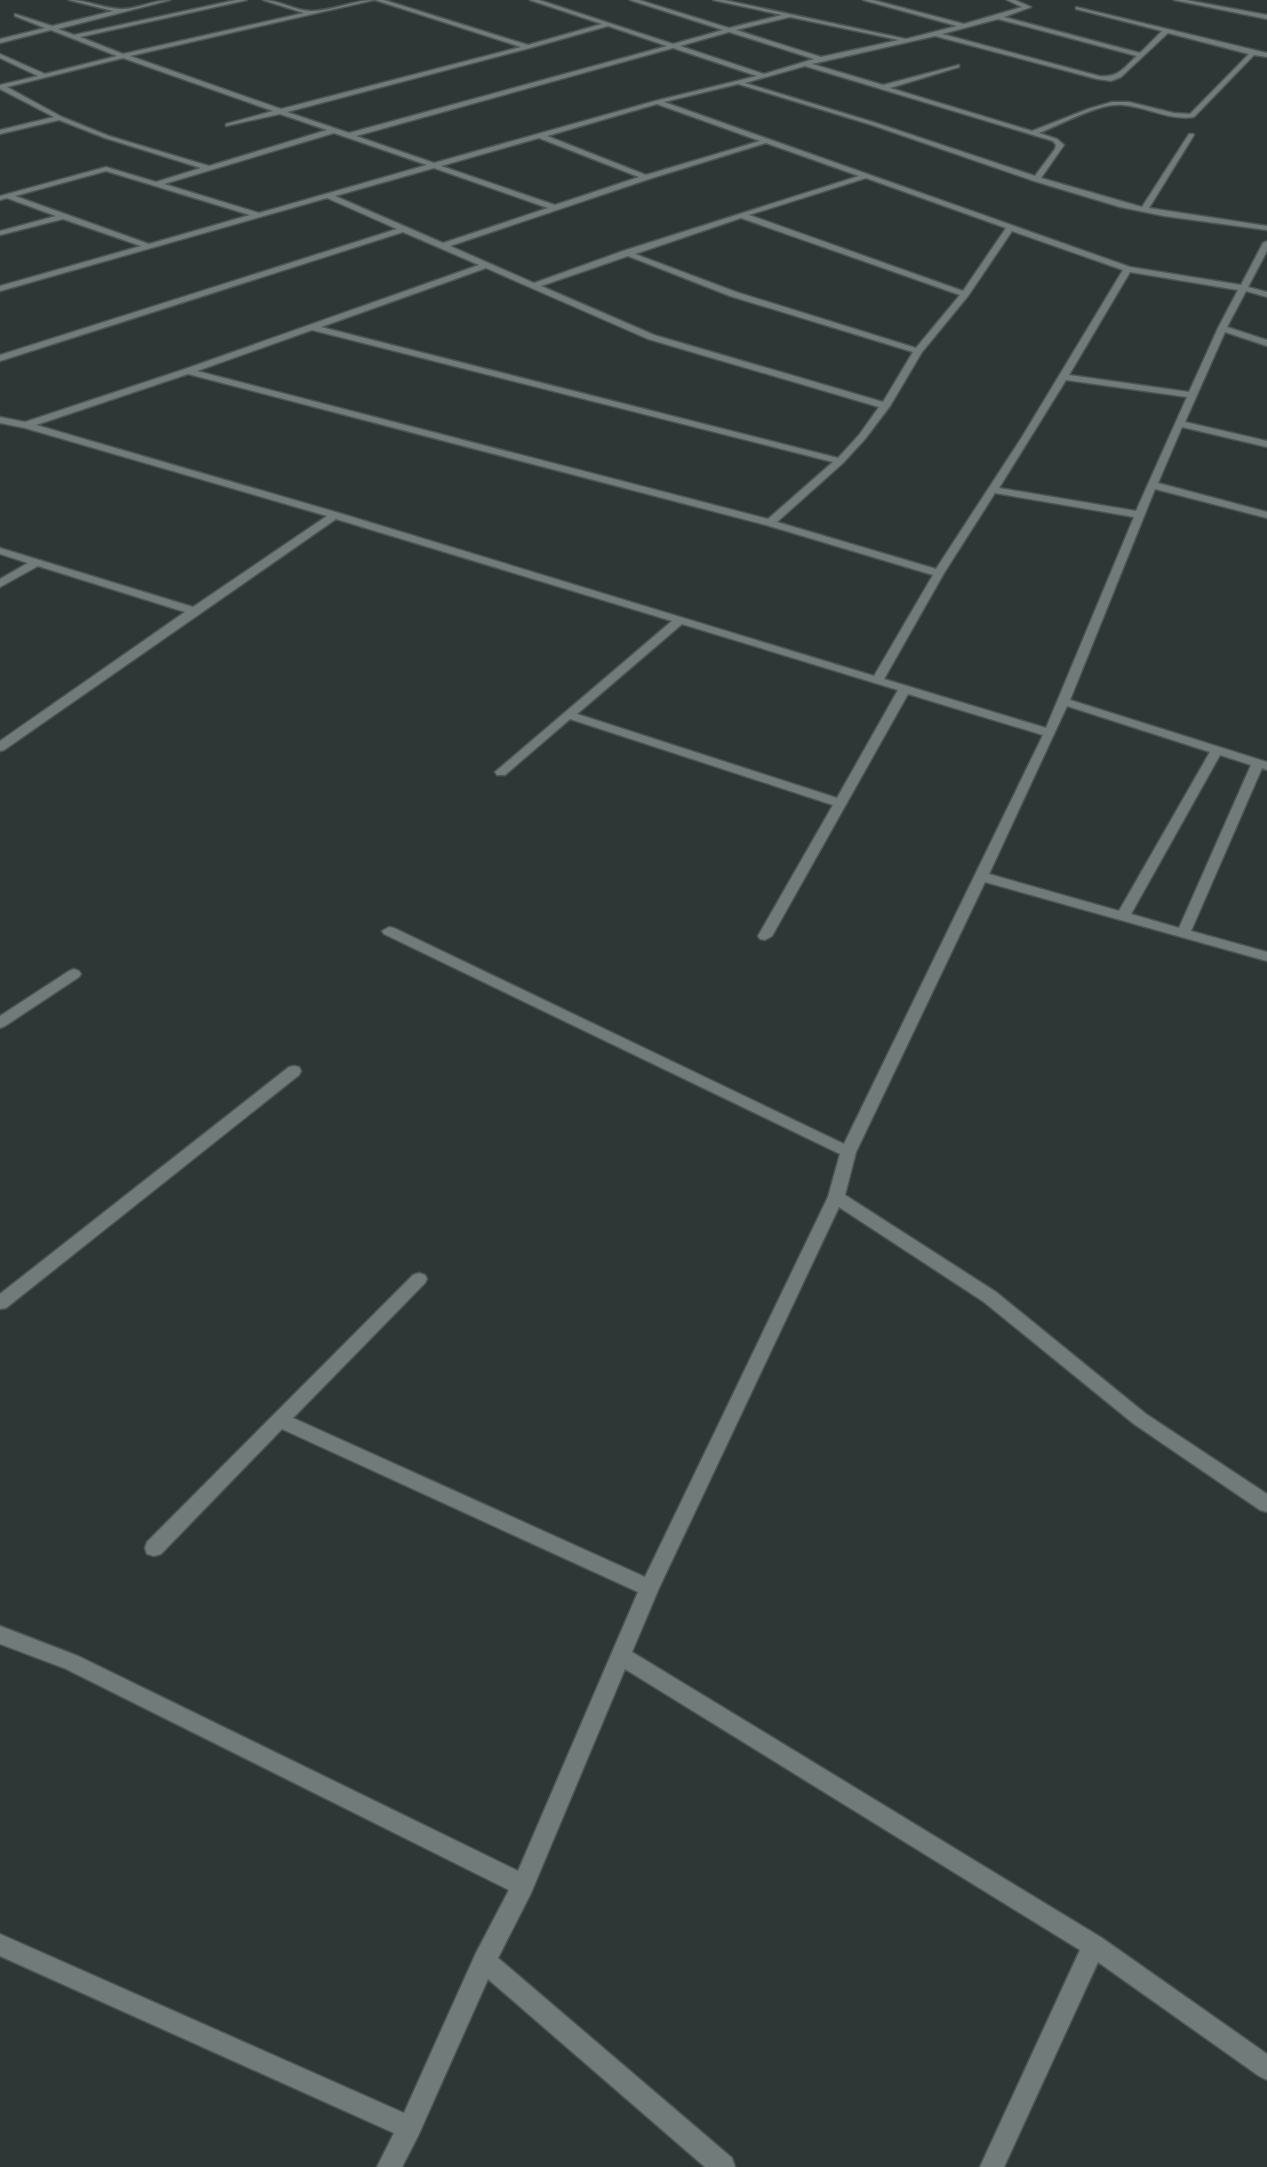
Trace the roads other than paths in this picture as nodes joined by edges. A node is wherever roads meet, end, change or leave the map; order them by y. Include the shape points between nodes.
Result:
1 (72, 0) edge
2 (167, 0) edge
3 (244, 0) edge
4 (266, 0) edge
5 (371, 0) edge
6 (378, 0) edge
7 (534, 0) edge
8 (633, 0) edge
9 (716, 0) edge
10 (866, 0) edge
11 (1010, 0) edge
12 (1176, 0) edge
13 (1202, 0) edge
14 (1194, 3) junction
15 (1078, 8) dead end
16 (122, 11) junction
17 (310, 14) junction
18 (16, 15) dead end
19 (791, 15) junction
20 (998, 17) junction
21 (1267, 17) edge
22 (608, 24) junction
23 (964, 26) junction
24 (53, 29) junction
25 (730, 30) junction
26 (1166, 31) junction
27 (935, 34) junction
28 (73, 37) junction
29 (908, 40) junction
30 (0, 41) edge
31 (672, 46) junction
32 (528, 47) junction
33 (1253, 53) junction
34 (1141, 55) junction
35 (1267, 55) edge
36 (0, 56) edge
37 (123, 56) junction
38 (821, 59) junction
39 (804, 64) junction
40 (958, 66) dead end
41 (44, 76) junction
42 (764, 76) junction
43 (739, 82) junction
44 (0, 87) edge
45 (881, 88) junction
46 (657, 102) junction
47 (284, 112) junction
48 (60, 118) junction
49 (228, 126) dead end
50 (336, 130) junction
51 (0, 132) edge
52 (1033, 133) junction
53 (351, 135) junction
54 (539, 135) junction
55 (1191, 135) dead end
56 (766, 141) junction
57 (434, 165) junction
58 (208, 168) junction
59 (866, 176) junction
60 (646, 177) junction
61 (1037, 179) junction
62 (157, 184) junction
63 (328, 196) junction
64 (4, 197) edge
65 (554, 208) junction
66 (1144, 210) junction
67 (741, 214) junction
68 (258, 215) junction
69 (64, 216) junction
70 (1010, 228) junction
71 (1267, 228) edge
72 (404, 229) junction
73 (0, 233) edge
74 (1267, 243) edge
75 (147, 246) junction
76 (443, 246) junction
77 (626, 253) junction
78 (486, 265) junction
79 (1128, 269) junction
80 (533, 286) junction
81 (1243, 288) junction
82 (0, 289) edge
83 (965, 294) junction
84 (1267, 295) edge
85 (312, 326) junction
86 (1222, 328) junction
87 (1267, 343) edge
88 (918, 351) junction
89 (0, 358) edge
90 (188, 370) junction
91 (1063, 377) junction
92 (1192, 396) junction
93 (885, 406) junction
94 (0, 420) edge
95 (1180, 424) junction
96 (26, 425) junction
97 (1267, 444) edge
98 (840, 461) junction
99 (1152, 485) junction
100 (993, 490) junction
101 (335, 515) junction
102 (1140, 515) junction
103 (1267, 515) edge
104 (770, 523) junction
105 (0, 551) edge
106 (37, 562) junction
107 (939, 572) junction
108 (0, 584) edge
109 (194, 610) junction
110 (680, 620) junction
111 (877, 680) junction
112 (905, 689) junction
113 (1065, 702) junction
114 (569, 715) junction
115 (1050, 734) junction
116 (0, 747) edge
117 (1216, 750) junction
118 (1263, 765) edge
119 (501, 772) dead end
120 (841, 803) junction
121 (980, 876) junction
122 (1123, 916) junction
123 (389, 931) dead end
124 (1183, 933) junction
125 (765, 936) dead end
126 (1267, 957) edge
127 (74, 974) dead end
128 (1, 1020) edge
129 (294, 1071) dead end
130 (848, 1152) junction
131 (836, 1197) junction
132 (419, 1279) dead end
133 (0, 1303) edge
134 (279, 1420) junction
135 (1267, 1504) edge
136 (154, 1548) dead end
137 (649, 1588) junction
138 (0, 1634) edge
139 (620, 1655) junction
140 (523, 1885) junction
141 (0, 1944) edge
142 (1094, 1946) junction
143 (484, 1961) junction
144 (1267, 2068) edge
145 (410, 2128) junction
146 (390, 2167) edge
147 (723, 2167) edge
148 (992, 2167) edge

1 - 16 street
2 - 16 street
3 - 28 street
4 - 17 street
5 - 17 street
6 - 32 street
7 - 22 street
8 - 25 street
9 - 19 street
10 - 23 street
11 - 20 street via 1028,7
12 - 14 street
13 - 14 street
14 - 21 street
15 - 26 street
16 - 24 street
17 - 37 street
18 - 24 street
19 - 25 street
19 - 29 street
20 - 23 street
20 - 34 street
22 - 31 street
22 - 32 street
23 - 27 street
24 - 28 street
24 - 30 street
25 - 31 street
25 - 38 street
26 - 33 street
26 - 34 street
27 - 29 street
27 - 34 street via 1106,79 1119,76
28 - 37 street
29 - 38 street
31 - 42 street
31 - 53 street
32 - 47 street
33 - 35 street
33 - 52 street via 1192,116 1112,104
36 - 41 street
37 - 41 street
37 - 47 street
38 - 39 street
39 - 42 street
39 - 45 street
40 - 45 street
41 - 44 street
42 - 43 street
43 - 46 street
43 - 61 street
44 - 48 street
45 - 52 street
46 - 54 street
46 - 56 street
47 - 49 street
47 - 50 street
48 - 51 street
48 - 58 street via 125,143
50 - 53 street
50 - 58 street
52 - 61 street via 1060,144
53 - 57 street
54 - 57 street
54 - 60 street
55 - 66 street
56 - 59 street
56 - 60 street
57 - 63 street
57 - 65 street
58 - 62 street
59 - 67 street
59 - 70 street
60 - 65 street
61 - 66 street
62 - 64 street via 106,168
62 - 68 street
63 - 68 street
63 - 72 street
64 - 69 street
65 - 76 street
66 - 71 street
67 - 77 street
67 - 83 street
68 - 75 street
69 - 73 street
69 - 75 street
70 - 79 street
70 - 83 street
72 - 76 street
72 - 89 street
74 - 81 street
75 - 82 street
76 - 78 street
77 - 80 street
77 - 88 street via 733,294
78 - 80 street
78 - 85 street
79 - 81 street
79 - 91 street
80 - 93 street via 651,337
81 - 84 street
81 - 86 street
83 - 88 street
85 - 90 street
85 - 98 street
86 - 87 street
86 - 92 street
88 - 93 street
90 - 96 street
90 - 104 street
91 - 92 street
91 - 100 street
92 - 95 street
93 - 98 street
94 - 96 street
95 - 97 street
95 - 99 street
96 - 101 street
98 - 104 street
99 - 102 street
99 - 103 street
100 - 102 street
100 - 107 street
101 - 109 street
101 - 110 street
102 - 113 street
104 - 107 street
105 - 106 street
106 - 108 street
106 - 109 street
107 - 111 street
109 - 116 street
110 - 111 street
110 - 114 street
111 - 112 street
112 - 115 street
112 - 120 street
113 - 115 street
113 - 117 street
114 - 119 street
114 - 120 street
115 - 121 street
117 - 118 street
117 - 122 street
118 - 124 street
120 - 125 street
121 - 122 street
121 - 130 street
122 - 124 street
123 - 130 street
124 - 126 street
127 - 128 street
129 - 133 street
130 - 131 street
131 - 135 street via 990,1296 1140,1419
131 - 137 street
132 - 134 street
134 - 136 street
134 - 137 street
137 - 139 street
138 - 140 street via 71,1662
139 - 140 street
139 - 142 street
140 - 143 street
141 - 145 street
142 - 144 street
142 - 148 street
143 - 145 street
143 - 147 street
145 - 146 street

